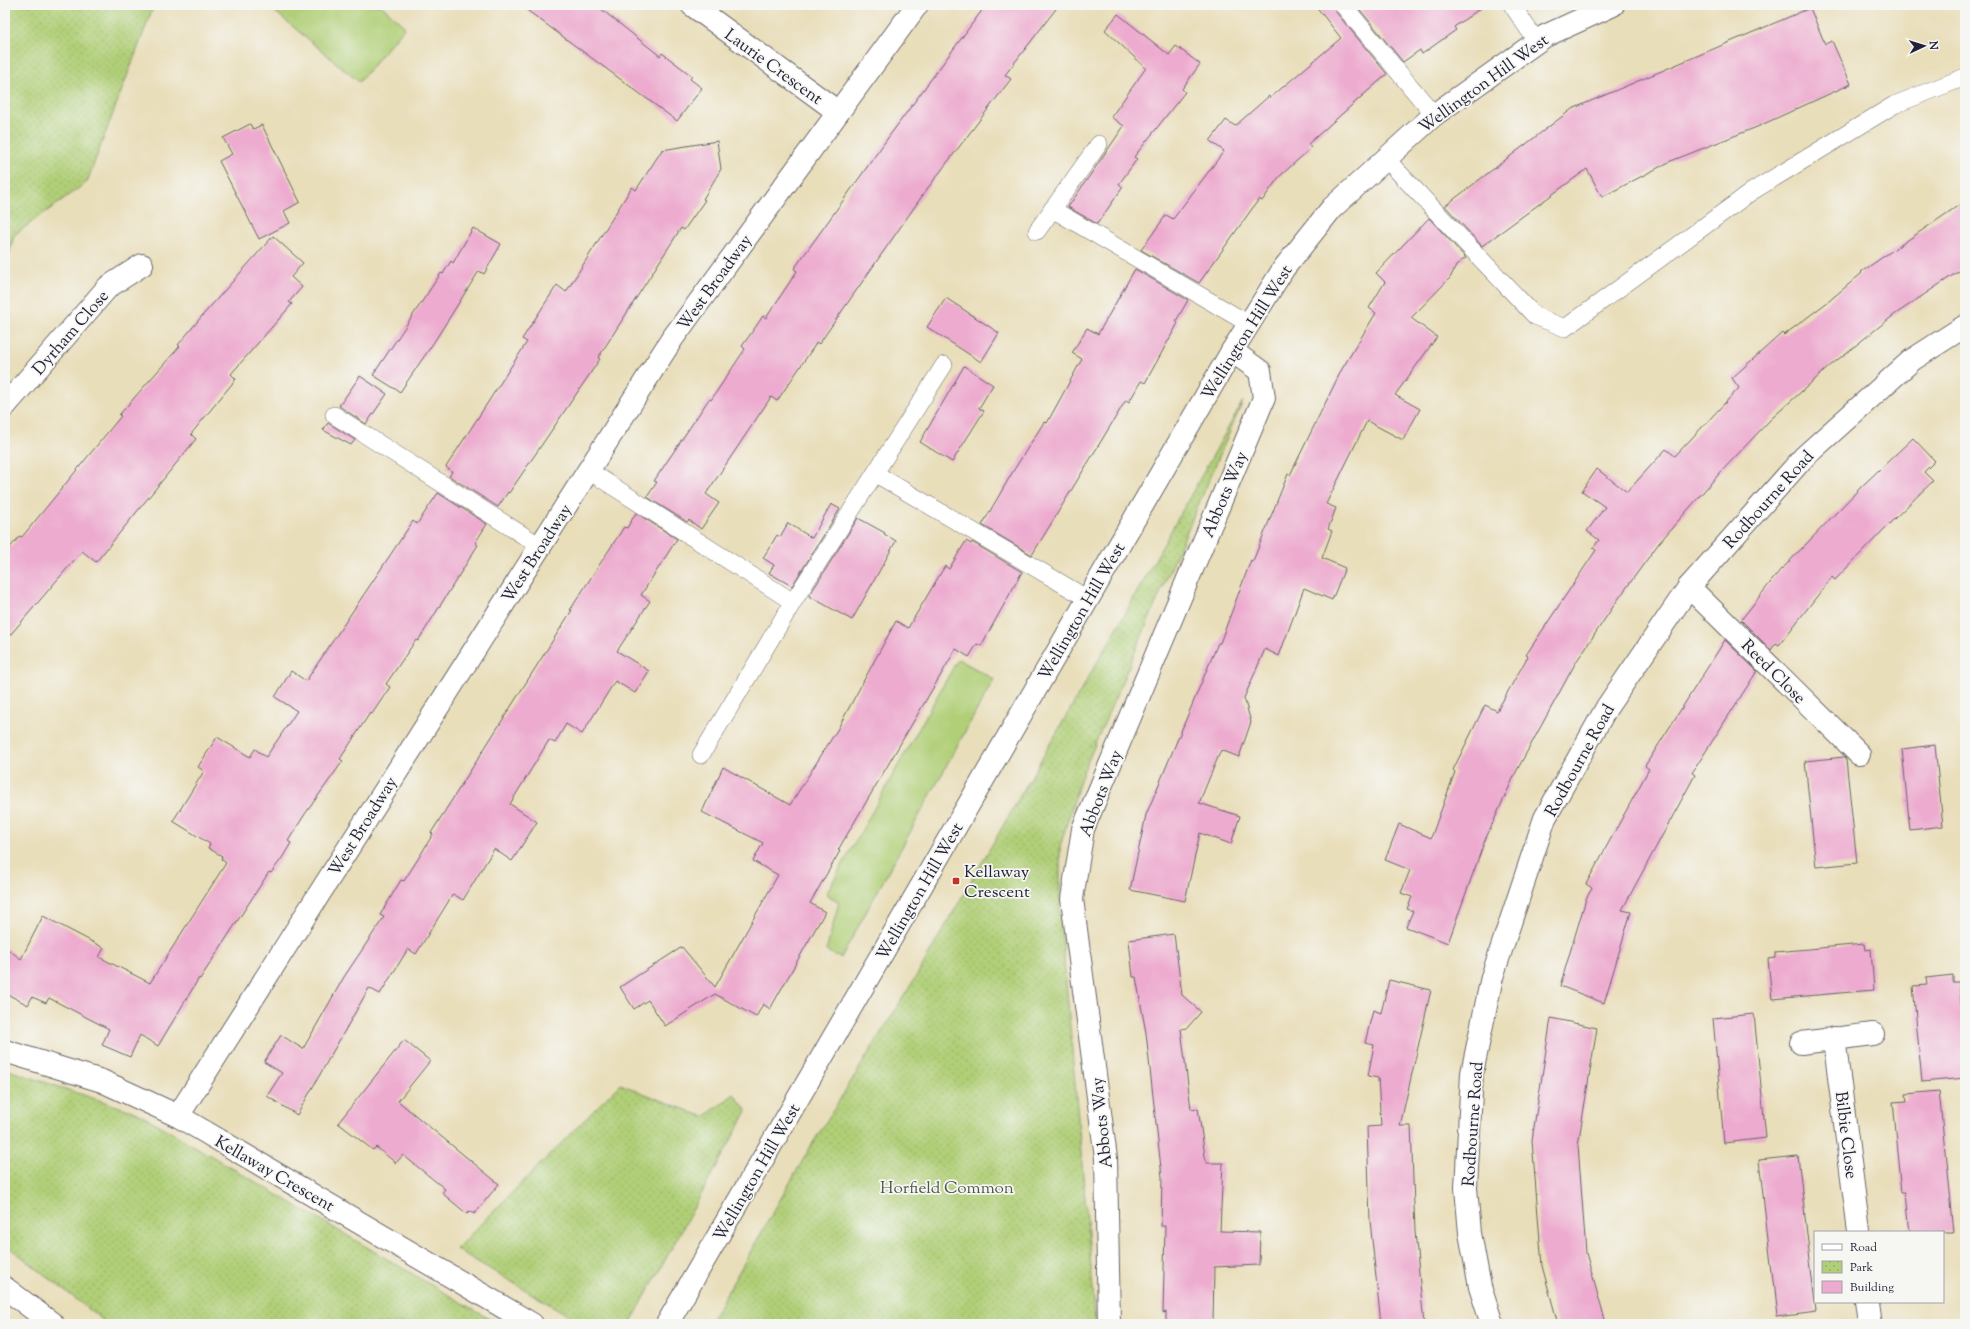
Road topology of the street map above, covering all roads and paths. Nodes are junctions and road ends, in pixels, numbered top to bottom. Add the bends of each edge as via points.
1 (692, 5) edge
2 (918, 5) edge
3 (1343, 5) edge
4 (1512, 5) edge
5 (1613, 5) edge
6 (1537, 42) junction
7 (1965, 77) edge
8 (838, 112) junction
9 (1434, 115) junction
10 (1099, 144) dead end
11 (1387, 160) junction
12 (1052, 210) junction
13 (1038, 231) dead end
14 (142, 265) dead end
15 (1248, 324) junction
16 (1965, 326) edge
17 (1232, 351) junction
18 (944, 365) dead end
19 (5, 406) edge
20 (334, 415) dead end
21 (589, 471) junction
22 (876, 474) junction
23 (540, 546) junction
24 (1689, 587) junction
25 (1088, 599) junction
26 (793, 602) junction
27 (1859, 754) dead end
28 (701, 755) dead end
29 (1873, 1034) dead end
30 (1834, 1038) junction
31 (1801, 1042) dead end
32 (5, 1051) edge
33 (178, 1116) junction
34 (1858, 1231) edge
35 (5, 1288) edge
36 (1867, 1303) edge
37 (53, 1324) edge
38 (532, 1324) edge
39 (667, 1324) edge
40 (1110, 1324) edge
41 (1492, 1324) edge
42 (1870, 1324) edge

1 - 8 street, Laurie Crescent
2 - 8 street, West Broadway
3 - 9 lane
4 - 6 lane
5 - 6 street, Wellington Hill West
6 - 9 street, Wellington Hill West
7 - 11 lane via 1894,105 1751,192 1565,328 1535,316
8 - 21 street, West Broadway via 672,339
9 - 11 street, Wellington Hill West
10 - 12 lane
11 - 15 street, Wellington Hill West via 1332,208 1284,268
12 - 13 lane
12 - 15 lane
14 - 19 street, Dyrham Close via 108,287
15 - 17 street, Wellington Hill West
16 - 24 street, Rodbourne Road via 1912,360 1804,457
17 - 25 street, Wellington Hill West
17 - 40 street, Abbots Way via 1260,371 1264,398 1083,829 1072,898 1106,1158
18 - 22 lane
20 - 23 lane
21 - 23 street, West Broadway
21 - 26 lane
22 - 25 lane
22 - 26 lane
23 - 33 street, West Broadway
24 - 27 street, Reed Close
24 - 41 street, Rodbourne Road via 1607,707 1545,818 1492,977 1472,1073 1466,1188 1470,1233 1480,1286
25 - 39 street, Wellington Hill West
26 - 28 lane
29 - 30 street
30 - 31 street
30 - 34 street, Bilbie Close
32 - 33 street, Kellaway Crescent via 102,1081
33 - 38 street, Kellaway Crescent
35 - 37 street
36 - 42 street

